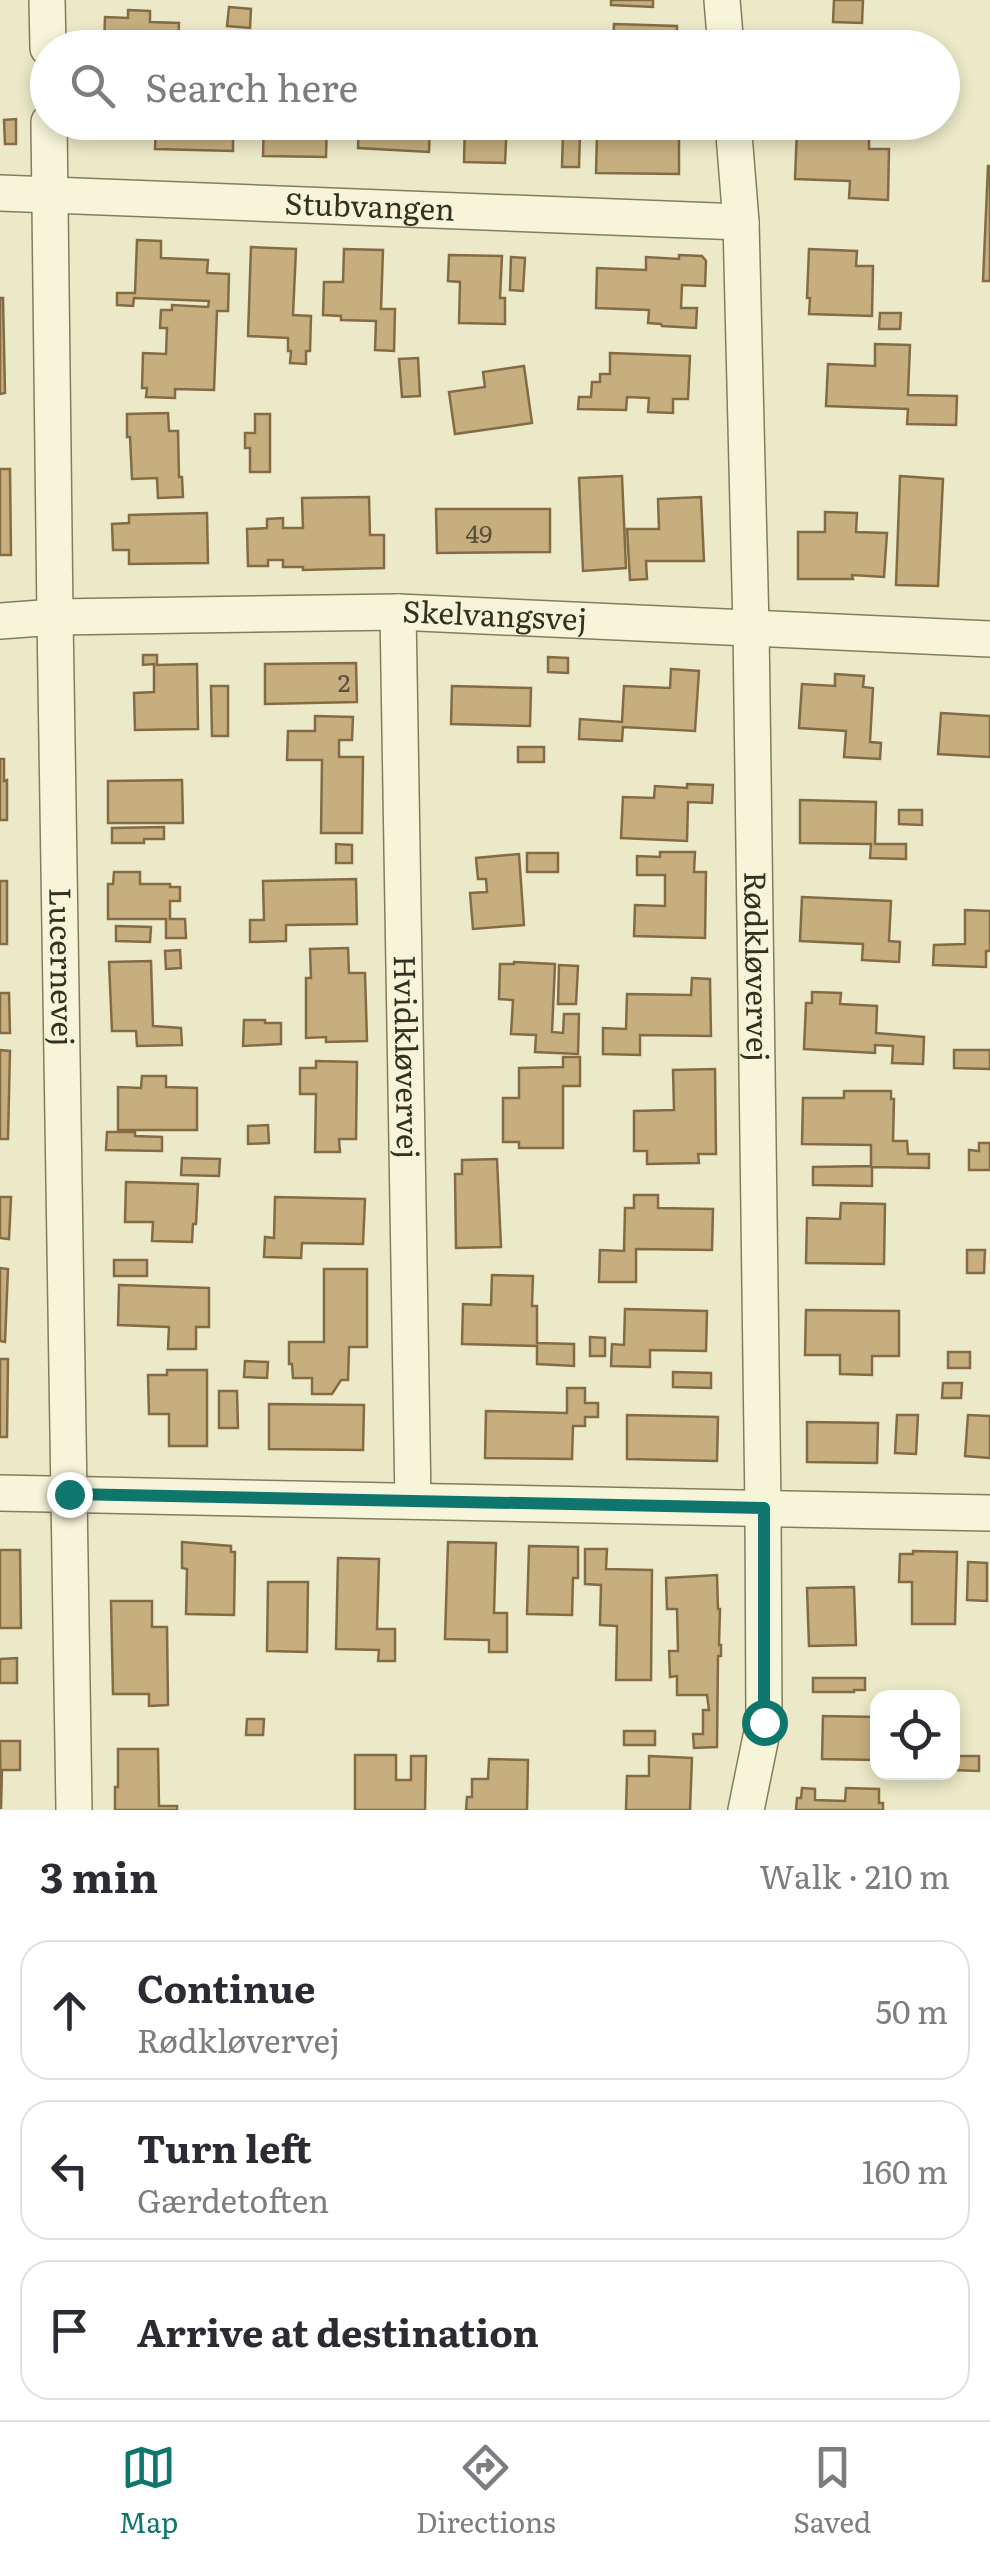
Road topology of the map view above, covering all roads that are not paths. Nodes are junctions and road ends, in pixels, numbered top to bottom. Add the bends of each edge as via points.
1 (47, 0) edge
2 (722, 0) edge
3 (48, 30) edge
4 (724, 30) edge
5 (50, 140) edge
6 (734, 140) edge
7 (0, 193) edge
8 (51, 195) junction
9 (741, 222) junction
10 (398, 612) junction
11 (55, 617) junction
12 (0, 621) edge
13 (752, 627) junction
14 (990, 639) edge
15 (0, 1493) edge
16 (69, 1494) junction
17 (413, 1501) junction
18 (764, 1508) junction
19 (990, 1513) edge
20 (74, 1810) edge
21 (746, 1810) edge

1 - 3 street
2 - 4 street
5 - 8 street, Lucernevej
6 - 9 street, Rødkløvervej
7 - 8 street, Stubvangen
8 - 9 street, Stubvangen
8 - 11 street, Lucernevej
9 - 13 street, Rødkløvervej
10 - 11 street, Skelvangsvej
10 - 13 street, Skelvangsvej
10 - 17 street, Hvidkløvervej
11 - 12 street, Skelvangsvej
11 - 16 street, Lucernevej
13 - 14 street, Skelvangsvej
13 - 18 street, Rødkløvervej
15 - 16 street
16 - 17 street
16 - 20 street, Lucernevej
17 - 18 street
18 - 19 street
18 - 21 street, Rødkløvervej via 764,1722

